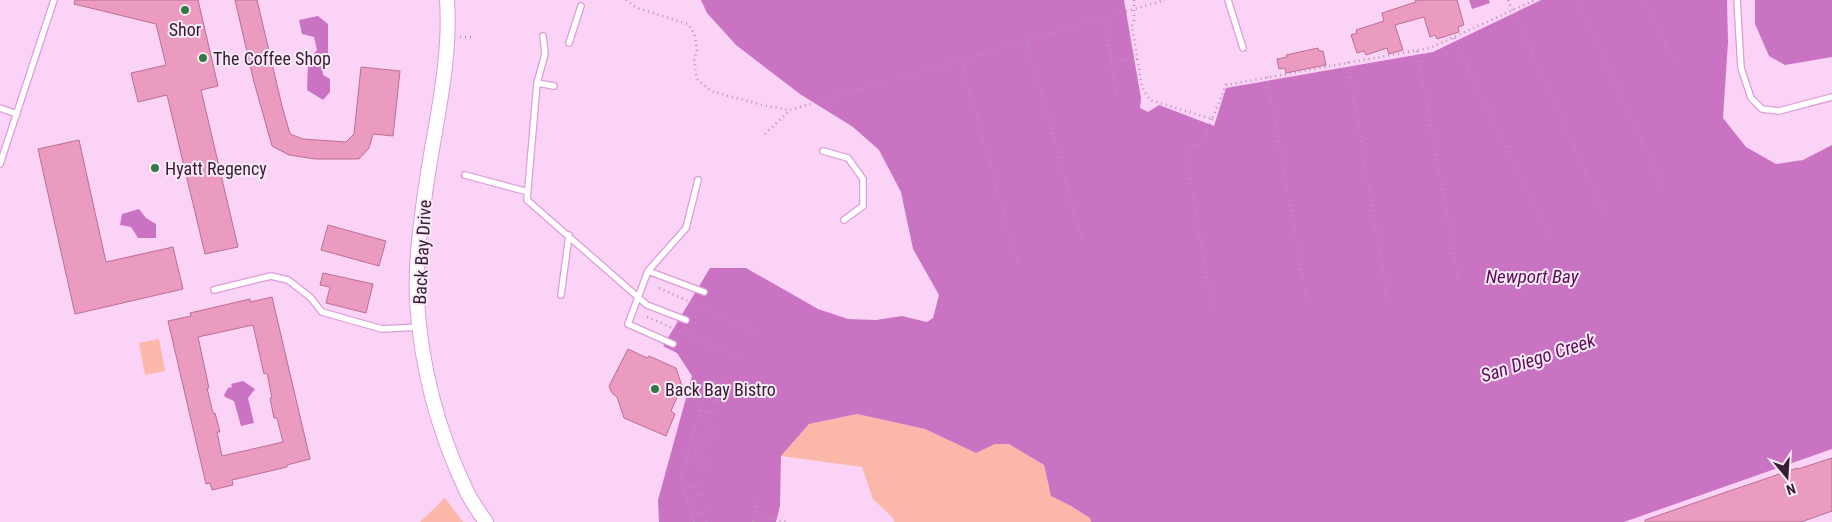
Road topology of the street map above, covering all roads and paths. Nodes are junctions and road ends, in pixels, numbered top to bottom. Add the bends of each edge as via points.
1 (54, 0) edge
2 (447, 0) edge
3 (626, 0) edge
4 (1134, 0) edge
5 (1165, 0) edge
6 (1228, 0) edge
7 (1508, 0) edge
8 (1535, 0) edge
9 (1577, 0) edge
10 (1646, 0) edge
11 (1737, 0) edge
12 (581, 6) dead end
13 (1133, 10) junction
14 (1513, 10) junction
15 (1106, 30) dead end
16 (542, 36) dead end
17 (1454, 38) junction
18 (1027, 41) junction
19 (569, 43) dead end
20 (1243, 48) dead end
21 (1417, 51) junction
22 (1137, 59) junction
23 (961, 60) junction
24 (1673, 60) dead end
25 (1112, 62) junction
26 (1348, 62) junction
27 (1267, 77) junction
28 (537, 83) junction
29 (554, 86) dead end
30 (1117, 96) dead end
31 (1832, 97) edge
32 (0, 108) edge
33 (790, 110) junction
34 (17, 114) junction
35 (1212, 120) junction
36 (765, 134) dead end
37 (823, 151) dead end
38 (0, 164) edge
39 (465, 176) dead end
40 (698, 180) dead end
41 (1663, 187) dead end
42 (528, 192) junction
43 (1604, 212) dead end
44 (844, 220) dead end
45 (569, 235) junction
46 (1550, 239) dead end
47 (1082, 244) dead end
48 (1018, 263) dead end
49 (648, 271) junction
50 (1459, 282) dead end
51 (659, 288) dead end
52 (214, 290) dead end
53 (704, 292) dead end
54 (561, 295) dead end
55 (638, 297) junction
56 (1388, 302) dead end
57 (1308, 306) dead end
58 (1212, 310) dead end
59 (647, 317) dead end
60 (686, 320) dead end
61 (420, 327) junction
62 (756, 332) dead end
63 (672, 344) dead end
64 (744, 359) dead end
65 (733, 386) dead end
66 (684, 393) dead end
67 (703, 398) junction
68 (726, 404) dead end
69 (700, 410) junction
70 (724, 416) dead end
71 (697, 421) junction
72 (720, 427) dead end
73 (694, 431) junction
74 (717, 438) dead end
75 (691, 441) junction
76 (712, 447) dead end
77 (688, 452) junction
78 (709, 458) dead end
79 (686, 462) junction
80 (707, 468) dead end
81 (761, 483) dead end
82 (702, 484) dead end
83 (684, 489) junction
84 (704, 494) dead end
85 (687, 498) junction
86 (708, 511) dead end
87 (692, 516) junction
88 (754, 516) junction
89 (486, 522) edge
90 (694, 522) edge
91 (753, 522) edge
92 (788, 522) edge

1 - 34 lane
2 - 61 street, Back Bay Drive via 446,58 418,256
3 - 33 path via 637,8 688,24 696,42 694,61 697,79 711,91
4 - 13 path
5 - 13 path
6 - 20 lane
7 - 14 path
8 - 14 path
9 - 41 path
10 - 24 path
11 - 31 lane via 1741,68 1751,98 1762,109 1779,111
12 - 19 lane
13 - 18 path
13 - 22 path
14 - 17 path
14 - 43 path
15 - 25 path
16 - 28 lane via 544,54
17 - 21 path
17 - 46 path
18 - 23 path
18 - 47 path
21 - 26 path
21 - 50 path
22 - 25 path
22 - 35 path via 1142,87 1150,100
23 - 33 path
23 - 48 path
25 - 30 path
26 - 27 path
26 - 56 path
27 - 35 path via 1226,85
27 - 57 path
28 - 29 lane
28 - 42 lane
32 - 34 lane
33 - 36 path
34 - 38 lane
35 - 58 path via 1202,143 1185,147
37 - 44 lane via 848,158 863,179 863,206
39 - 42 lane
40 - 49 lane via 686,228
42 - 45 lane via 527,200
45 - 54 lane
45 - 55 lane
49 - 53 lane
49 - 55 lane
51 - 62 path
52 - 61 lane via 271,276 288,280 310,297 322,312 382,329
55 - 60 lane via 647,305
55 - 63 lane via 628,324
59 - 64 path
61 - 89 street, Back Bay Drive via 423,359 438,419 466,491
65 - 67 path via 708,379
66 - 67 path
67 - 68 path
67 - 69 path
69 - 70 path
69 - 71 path
71 - 72 path
71 - 73 path
73 - 74 path
73 - 75 path
75 - 76 path
75 - 77 path
77 - 78 path
77 - 79 path
79 - 80 path
79 - 83 path via 681,477
81 - 88 path
82 - 83 path
83 - 85 path
84 - 85 path
85 - 87 path
86 - 87 path
87 - 90 path
88 - 91 path
88 - 92 path

